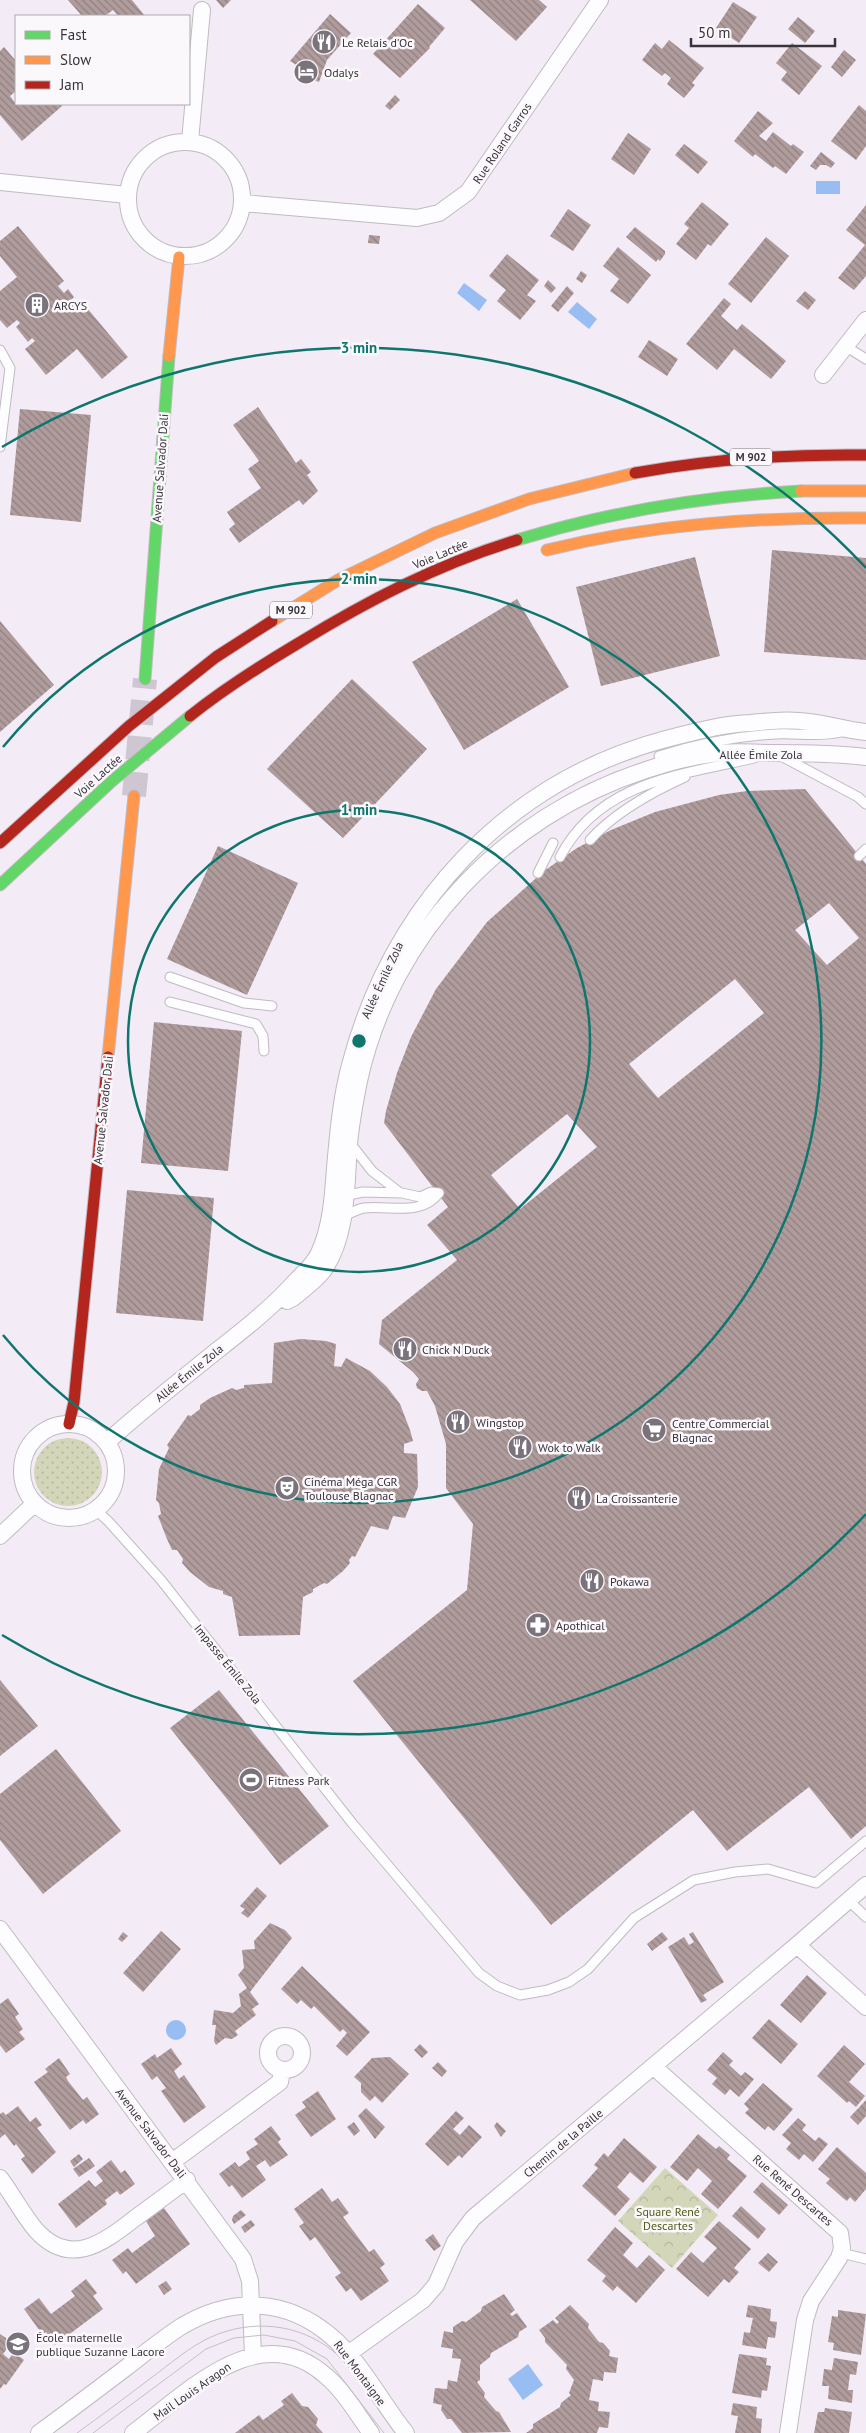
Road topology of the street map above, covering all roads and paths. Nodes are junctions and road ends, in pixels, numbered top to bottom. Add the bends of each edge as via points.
1 (600, 0) edge
2 (202, 10) dead end
3 (190, 141) junction
4 (0, 182) edge
5 (127, 195) junction
6 (243, 203) junction
7 (179, 257) junction
8 (866, 320) edge
9 (845, 346) junction
10 (0, 350) edge
11 (866, 359) edge
12 (823, 375) dead end
13 (0, 447) edge
14 (866, 455) edge
15 (866, 491) edge
16 (866, 518) edge
17 (540, 552) dead end
18 (417, 578) junction
19 (432, 587) dead end
20 (145, 679) tunnel mouth
21 (775, 722) junction
22 (846, 730) junction
23 (866, 732) edge
24 (788, 734) junction
25 (633, 748) junction
26 (775, 753) junction
27 (659, 756) dead end
28 (866, 757) edge
29 (698, 771) junction
30 (613, 781) junction
31 (134, 796) tunnel mouth
32 (525, 800) junction
33 (866, 804) edge
34 (590, 840) dead end
35 (0, 843) edge
36 (552, 843) dead end
37 (500, 850) junction
38 (560, 857) dead end
39 (538, 873) dead end
40 (0, 885) edge
41 (422, 906) junction
42 (430, 922) junction
43 (170, 977) dead end
44 (170, 1002) dead end
45 (272, 1006) dead end
46 (368, 1024) junction
47 (264, 1051) dead end
48 (350, 1142) junction
49 (402, 1193) junction
50 (339, 1197) junction
51 (342, 1218) junction
52 (273, 1306) junction
53 (68, 1424) junction
54 (107, 1442) junction
55 (35, 1503) junction
56 (96, 1510) junction
57 (0, 1536) edge
58 (866, 1841) edge
59 (866, 1885) edge
60 (848, 1900) junction
61 (866, 1917) edge
62 (0, 1929) edge
63 (797, 1946) junction
64 (866, 2007) edge
65 (654, 2067) junction
66 (282, 2071) dead end
67 (172, 2162) junction
68 (0, 2178) edge
69 (187, 2180) junction
70 (841, 2253) junction
71 (866, 2259) edge
72 (251, 2304) junction
73 (348, 2354) junction
74 (253, 2355) junction
75 (140, 2431) edge
76 (39, 2433) edge
77 (372, 2433) edge
78 (406, 2433) edge
79 (788, 2433) edge

1 - 6 street, Rue Roland Garros via 468,192 439,213 417,218
2 - 3 street
3 - 5 street via 167,144 148,155 133,173
3 - 6 street via 218,152 230,162 240,182
4 - 5 street
5 - 7 street via 130,217 140,236 158,250
6 - 7 street via 236,225 222,244 202,254
7 - 20 main road, Avenue Salvador Dali via 172,305
8 - 9 street
9 - 11 lane
9 - 12 street
10 - 13 lane via 10,368
14 - 35 main road, Voie Lactée / M 902 via 804,454 727,459 636,472 529,499 435,533 338,580 216,657 129,726
15 - 18 main road, Voie Lactée / M 902 via 759,494 669,504 588,520 523,538 472,554
16 - 17 main road via 709,522 646,529
18 - 19 main road
18 - 40 main road, Voie Lactée / M 902 via 326,626 232,684 149,749
21 - 22 street, Allée Émile Zola via 808,722
21 - 24 lane
21 - 25 street, Allée Émile Zola via 712,727
22 - 23 street, Allée Émile Zola
22 - 24 lane via 829,734
24 - 27 lane via 726,739
25 - 30 street via 632,755
25 - 32 street, Allée Émile Zola via 593,764
26 - 28 street, Allée Émile Zola
26 - 29 lane
26 - 30 street, Allée Émile Zola via 722,752 666,764
26 - 33 lane
29 - 34 lane via 650,795 598,830
29 - 38 lane via 655,780 624,793 595,813 568,842
30 - 37 street, Allée Émile Zola via 564,804
31 - 53 main road, Avenue Salvador Dali via 74,1402
32 - 37 street, Allée Émile Zola via 532,812
32 - 41 street, Allée Émile Zola via 448,874
36 - 39 lane
37 - 42 street, Allée Émile Zola
41 - 42 lane via 427,909
41 - 46 street, Allée Émile Zola via 387,963
42 - 46 street, Allée Émile Zola
43 - 45 lane via 244,1003
44 - 47 lane via 256,1024 263,1036
46 - 48 street, Allée Émile Zola
46 - 50 street, Allée Émile Zola via 349,1068 340,1121
48 - 49 lane via 372,1171
48 - 50 street, Allée Émile Zola
49 - 50 lane via 363,1192
49 - 51 lane via 420,1197 431,1192 439,1193 423,1206 362,1208
50 - 51 street, Allée Émile Zola
50 - 52 street, Allée Émile Zola via 319,1254
51 - 52 street, Allée Émile Zola via 332,1255 322,1271 293,1298
52 - 54 street, Allée Émile Zola
53 - 54 street via 89,1428
53 - 55 street via 43,1432 26,1452 22,1465 23,1479
54 - 56 street via 116,1465 116,1478 113,1490
55 - 56 street via 48,1513 64,1518 81,1517
55 - 57 street
56 - 58 lane, Impasse Émile Zola via 161,1580 352,1823 479,1973 497,1986 520,1995 569,1982 588,1969 634,1918 694,1880 768,1869 816,1883
59 - 60 street, Chemin de la Paille
60 - 61 lane
60 - 63 street, Chemin de la Paille
62 - 67 street, Avenue Salvador Dali
63 - 64 street
63 - 65 street, Chemin de la Paille via 682,2040
65 - 70 street, Rue René Descartes via 834,2226 842,2240
65 - 73 street, Chemin de la Paille via 473,2218 455,2242 436,2285 423,2300
66 - 67 street via 280,2082
67 - 69 street, Avenue Salvador Dali
68 - 69 street via 35,2229 50,2242 66,2249 82,2250 106,2240
69 - 72 street, Avenue Salvador Dali via 244,2258
70 - 71 lane
70 - 79 street via 805,2320
72 - 73 street, Rue Montaigne via 283,2309 310,2321
72 - 74 street, Avenue Salvador Dali
72 - 76 street via 215,2312 183,2326
73 - 78 street, Rue Montaigne
74 - 75 street, Mail Louis Aragon via 219,2370
74 - 77 street via 289,2355 311,2364 334,2383

